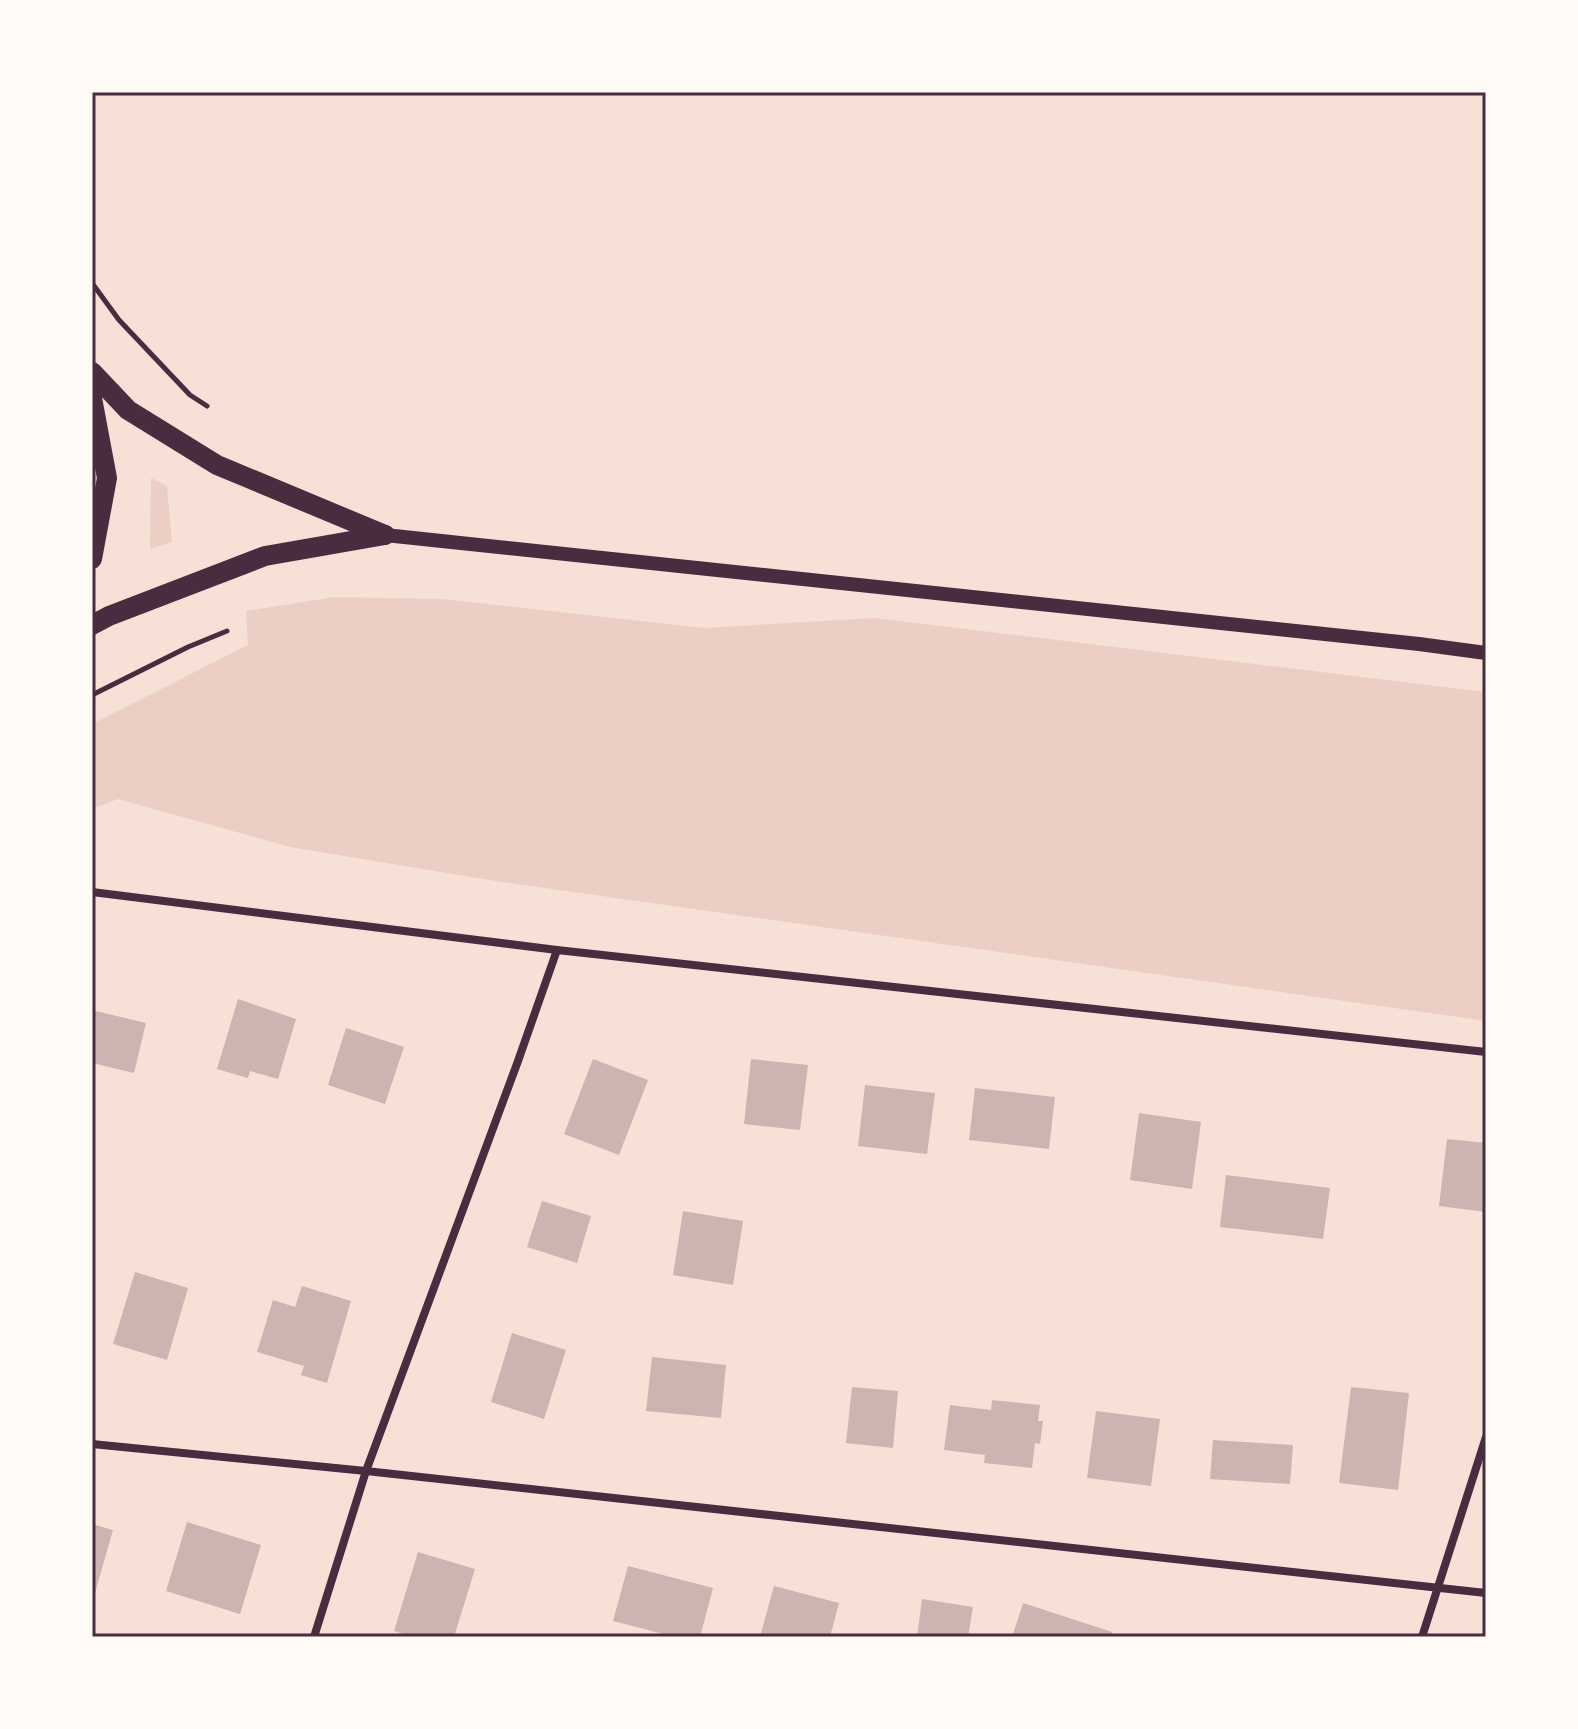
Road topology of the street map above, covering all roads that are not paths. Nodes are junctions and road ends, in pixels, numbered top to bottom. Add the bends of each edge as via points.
1 (92, 372) edge
2 (92, 398) edge
3 (385, 535) junction
4 (92, 559) edge
5 (92, 625) edge
6 (1486, 653) edge
7 (92, 892) edge
8 (557, 950) junction
9 (1486, 1052) edge
10 (1486, 1437) edge
11 (92, 1444) edge
12 (366, 1471) junction
13 (1437, 1588) junction
14 (1486, 1593) edge
15 (314, 1637) edge
16 (1422, 1637) edge

1 - 3 main road via 128,410 217,465
2 - 4 main road via 107,478
3 - 5 main road via 265,556
3 - 6 street
7 - 8 street
8 - 9 street
8 - 12 street
10 - 13 street
11 - 12 street
12 - 13 street
12 - 15 street
13 - 14 street
13 - 16 street

